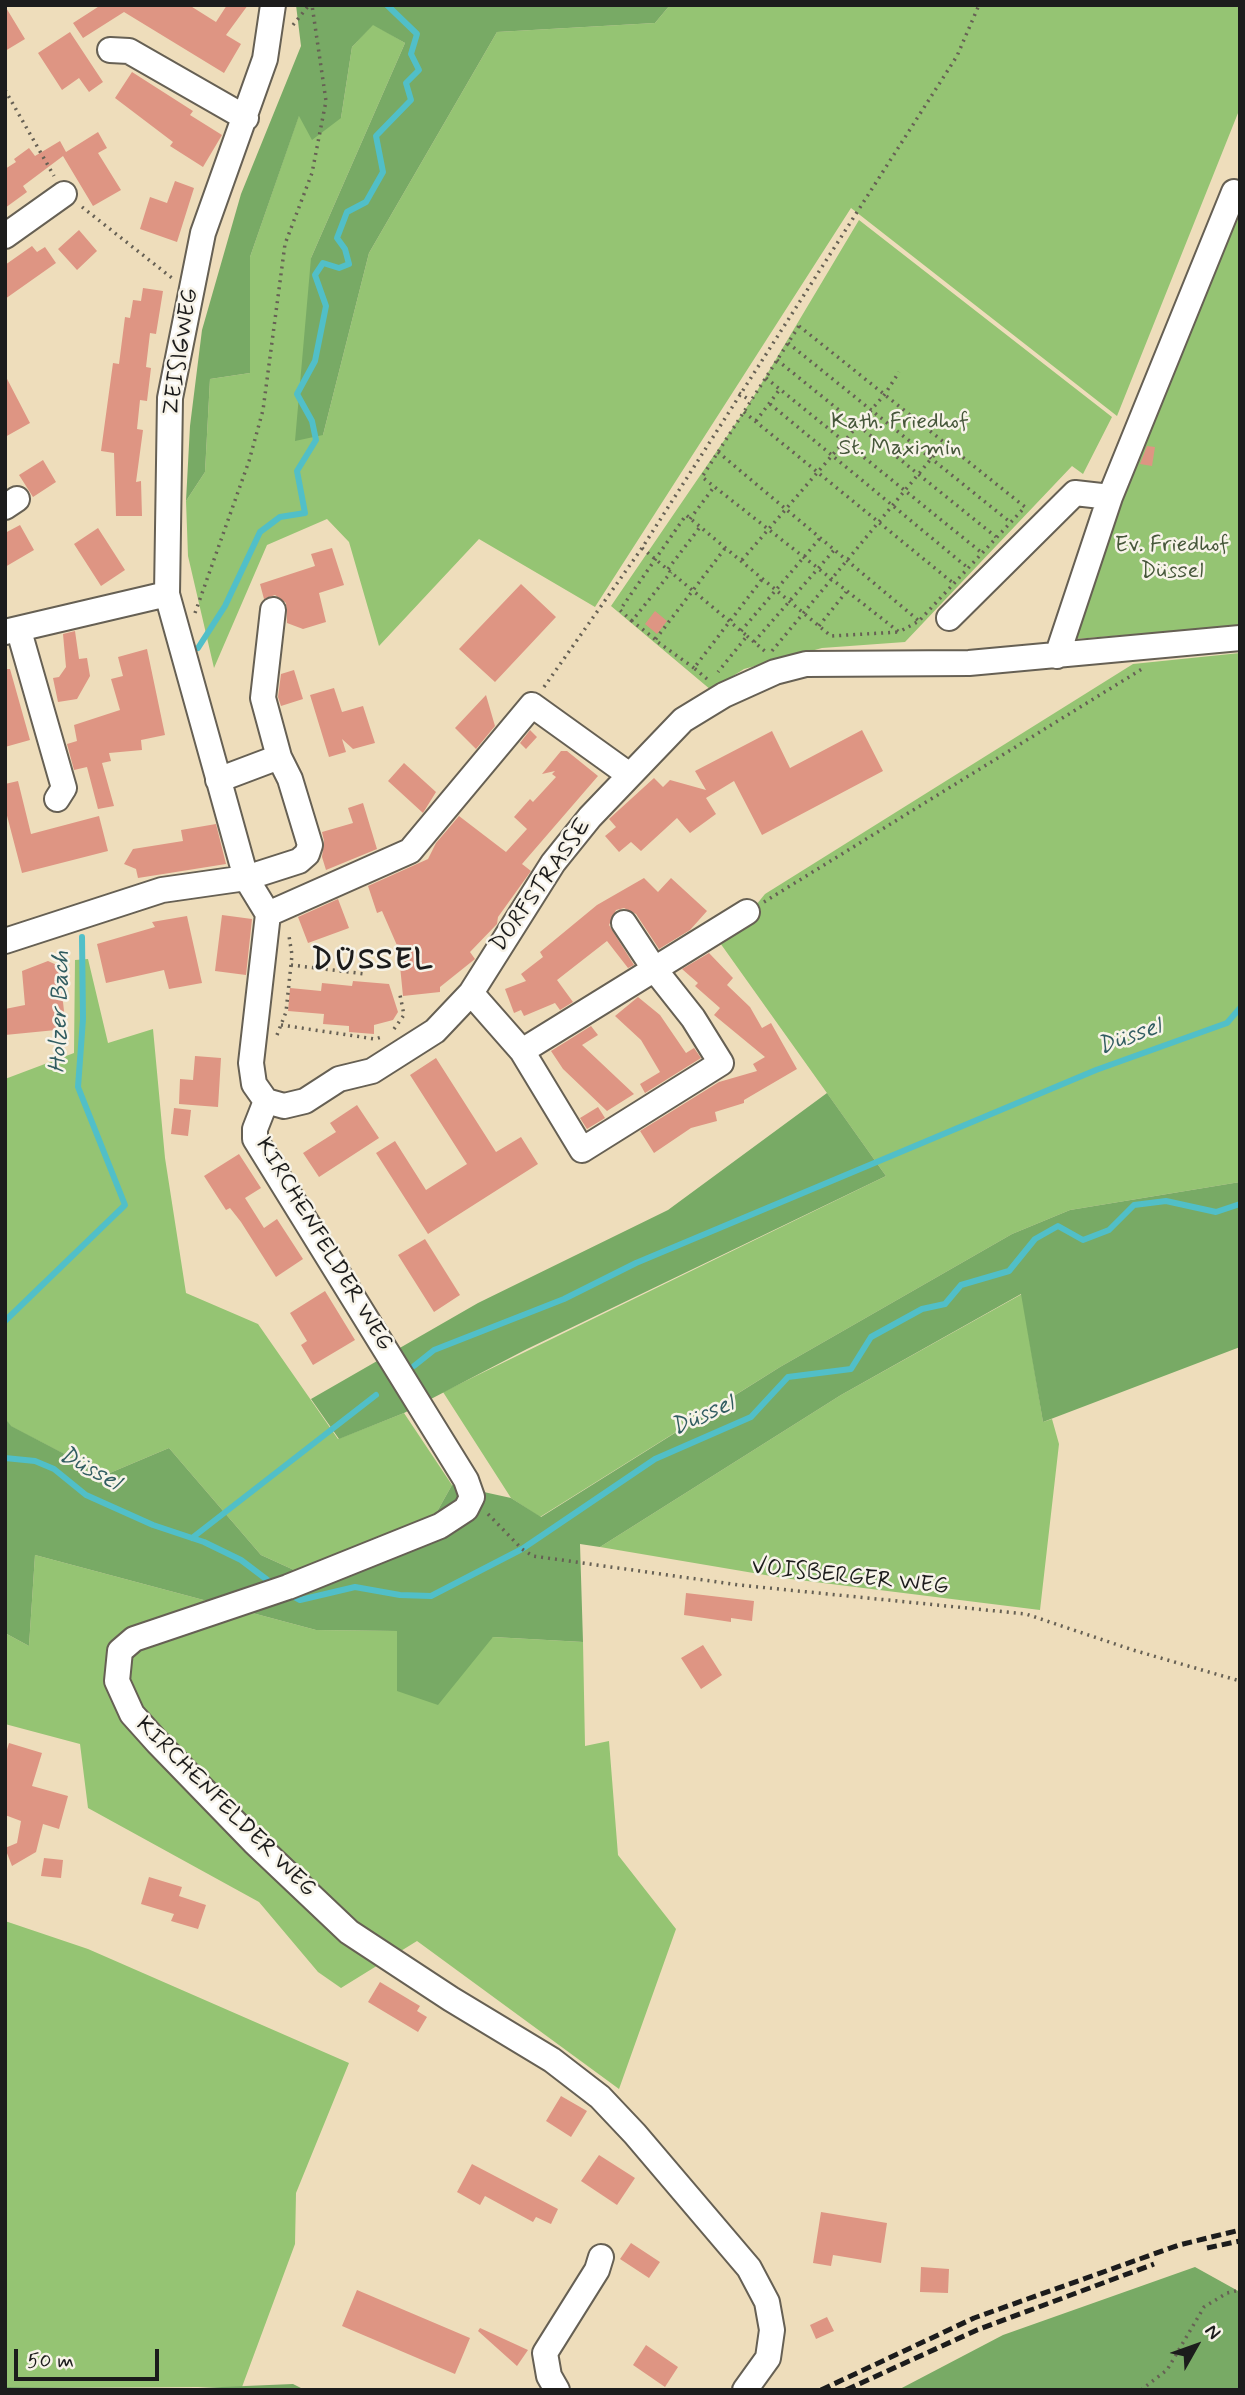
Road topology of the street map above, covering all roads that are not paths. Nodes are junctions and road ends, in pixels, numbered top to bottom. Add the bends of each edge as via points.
1 (273, 5) edge
2 (110, 50) dead end
3 (246, 118) junction
4 (1234, 192) dead end
5 (64, 194) road end
6 (5, 236) edge
7 (1111, 497) junction
8 (167, 594) junction
9 (273, 610) dead end
10 (949, 618) dead end
11 (12, 632) edge
12 (1240, 638) edge
13 (1057, 656) junction
14 (279, 757) junction
15 (628, 774) junction
16 (218, 780) junction
17 (57, 799) dead end
18 (246, 877) junction
19 (747, 912) road end
20 (268, 914) junction
21 (624, 923) dead end
22 (5, 941) edge
23 (655, 970) junction
24 (471, 993) junction
25 (522, 1051) junction
26 (266, 1101) junction
27 (601, 2257) dead end
28 (557, 2390) edge
29 (745, 2390) edge

1 - 3 street, ZEISIGWEG via 265,60
2 - 3 street via 129,51
3 - 8 street, ZEISIGWEG via 203,233 170,398
4 - 7 street
5 - 6 street
7 - 10 street via 1075,493
7 - 13 street
8 - 11 street
8 - 16 street
9 - 14 street via 263,698
11 - 17 street via 64,788
12 - 13 street, DORFSTRASSE
13 - 15 street, DORFSTRASSE via 969,663 834,662 775,672 683,720
14 - 16 street
14 - 18 street via 310,845 299,861
15 - 20 street via 532,705 410,851
15 - 24 street, DORFSTRASSE via 553,863
16 - 18 street
18 - 20 street
18 - 22 street via 162,890
19 - 23 street
20 - 26 street via 251,1063 254,1084
21 - 23 street
23 - 25 street
23 - 25 street via 721,1063 601,1147 582,1150
24 - 25 street
24 - 26 street, DORFSTRASSE via 435,1031 372,1071 339,1079 305,1101 284,1106
26 - 29 street, KIRCHENFELDER WEG via 255,1129 256,1139 466,1480 472,1497 466,1510 440,1526 288,1587 134,1639 120,1651 117,1681 132,1714 254,1842 349,1932 552,2060 600,2097 635,2134 749,2268 767,2302 772,2330 768,2358
27 - 28 street via 545,2353

